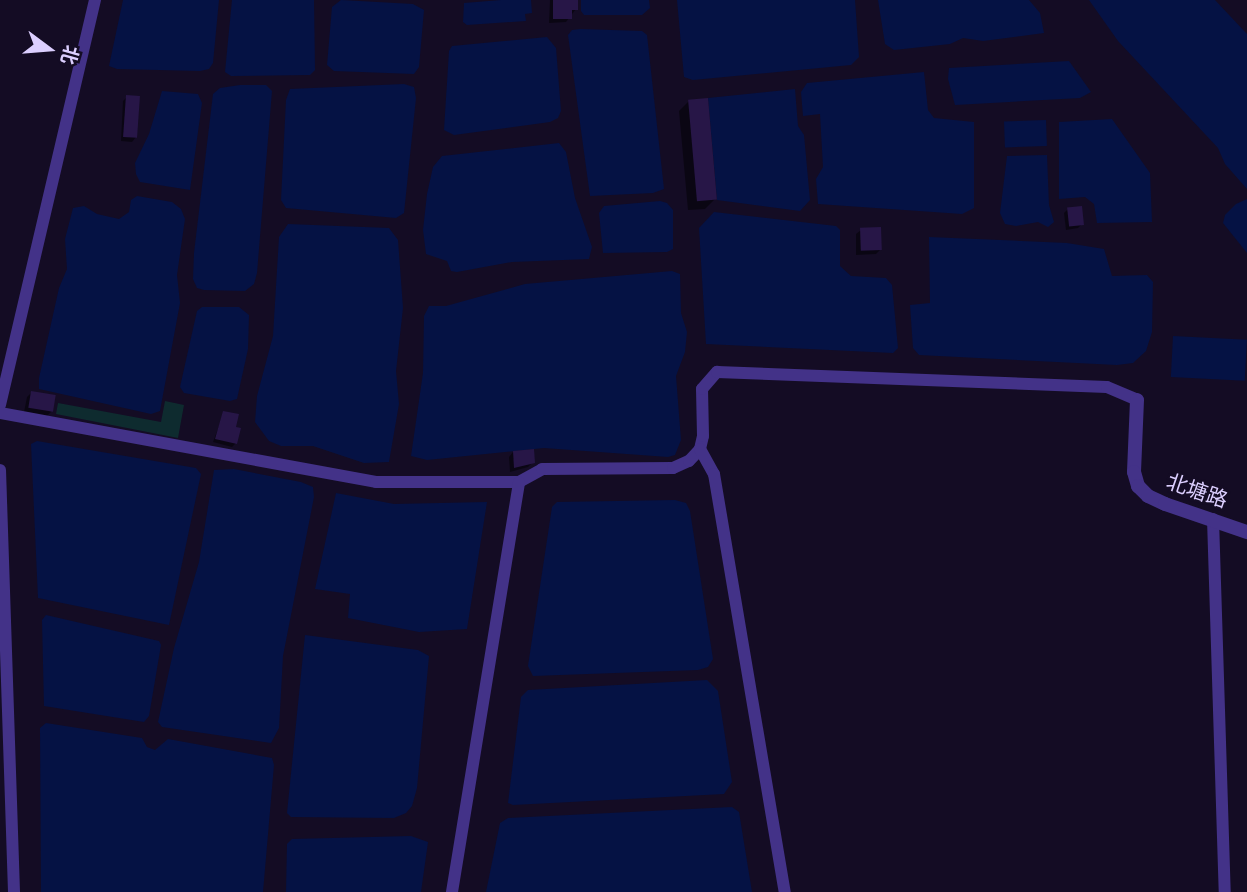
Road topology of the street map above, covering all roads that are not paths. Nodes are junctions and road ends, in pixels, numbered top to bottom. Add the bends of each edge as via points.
1 (95, 0) edge
2 (1136, 400) joint
3 (0, 405) edge
4 (0, 413) edge
5 (700, 449) junction
6 (0, 470) edge
7 (519, 482) junction
8 (1213, 519) junction
9 (1247, 532) edge
10 (14, 892) edge
11 (452, 892) edge
12 (785, 892) edge
13 (1225, 892) edge

1 - 3 street
2 - 5 street via 1107,387 717,372 702,390
2 - 8 street, 北塘路 via 1134,472 1138,486 1166,504
4 - 7 street via 376,482
5 - 7 street via 673,468 542,469
5 - 12 street via 714,474
6 - 10 street
7 - 11 street
8 - 9 street, 北塘路
8 - 13 street

